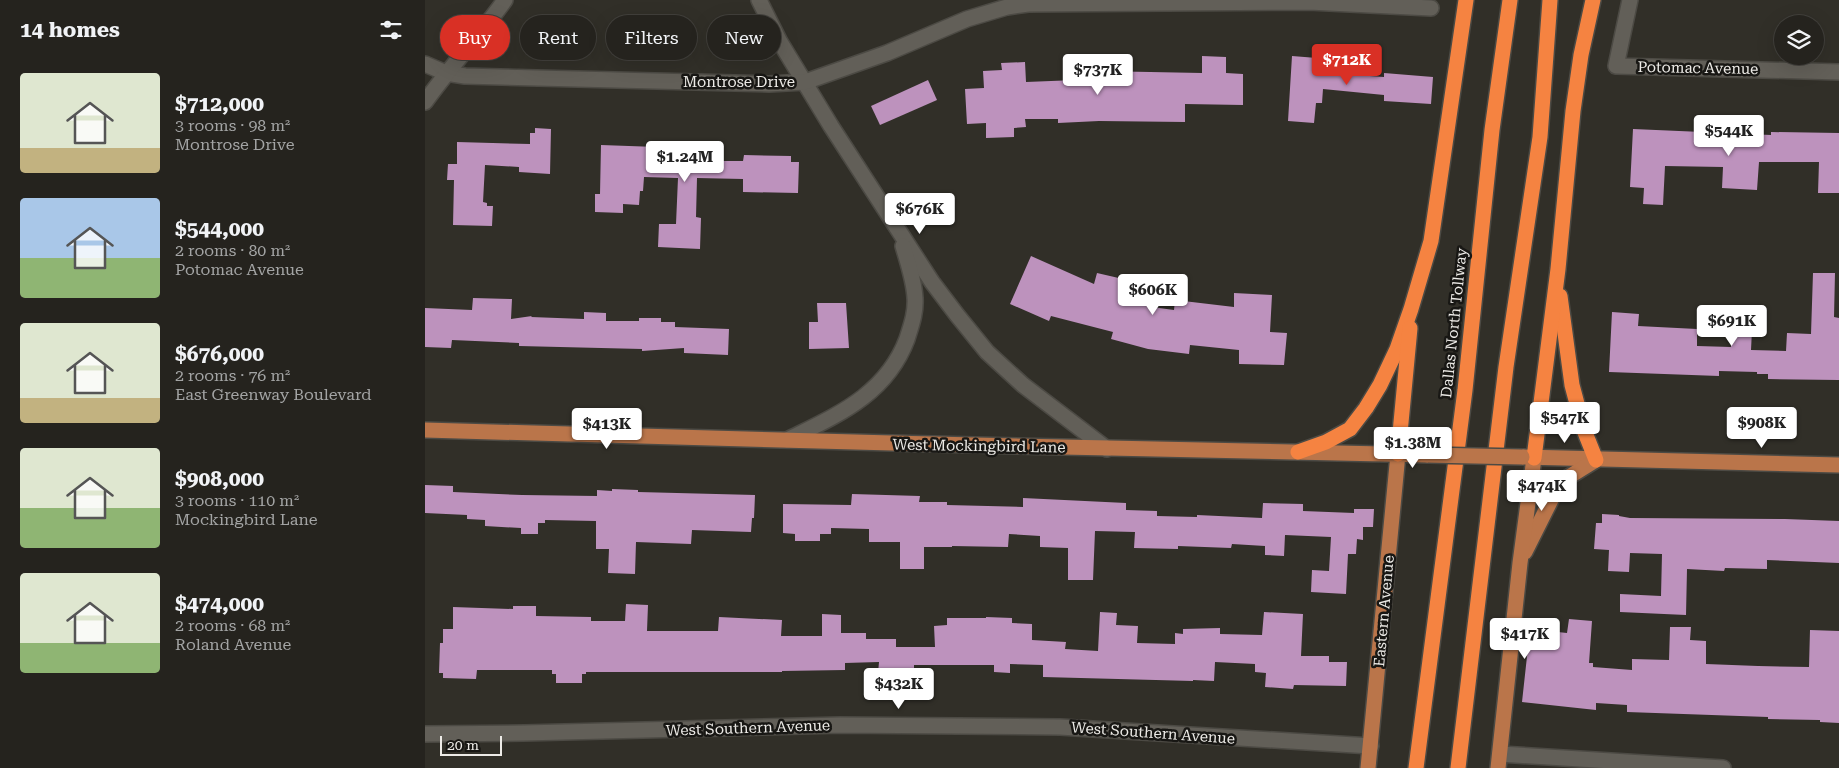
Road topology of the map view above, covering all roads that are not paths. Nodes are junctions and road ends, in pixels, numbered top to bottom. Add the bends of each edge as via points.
1 (505, 0) edge
2 (759, 0) edge
3 (1466, 0) edge
4 (1510, 0) edge
5 (1550, 0) edge
6 (1593, 0) edge
7 (1630, 0) edge
8 (1431, 8) dead end
9 (425, 64) edge
10 (1839, 72) edge
11 (446, 73) junction
12 (805, 82) junction
13 (425, 102) edge
14 (898, 230) junction
15 (1558, 269) junction
16 (1411, 309) junction
17 (426, 430) edge
18 (787, 440) junction
19 (1107, 449) junction
20 (1298, 452) junction
21 (1398, 454) junction
22 (1528, 457) junction
23 (1596, 460) junction
24 (1839, 465) edge
25 (1520, 562) junction
26 (425, 734) edge
27 (1371, 746) junction
28 (1499, 761) edge
29 (1368, 768) edge
30 (1416, 768) edge
31 (1458, 768) edge
32 (1723, 768) edge

1 - 11 street
2 - 12 street
3 - 16 highway via 1431,241
4 - 30 highway, Dallas North Tollway via 1491,130 1465,390
5 - 31 highway via 1541,137 1506,367
6 - 15 highway via 1573,111
7 - 10 street, Potomac Avenue via 1616,66
8 - 12 street, Montrose Drive via 1309,2 1028,4 967,19 887,53
9 - 11 street, Montrose Drive
11 - 12 street, Montrose Drive via 769,84
11 - 13 street
12 - 14 street
14 - 18 street via 915,299 914,320 901,353 875,389 853,406
14 - 19 street via 932,282 987,352 1023,385
15 - 22 highway
15 - 23 highway via 1571,385 1583,430
16 - 20 highway via 1380,385 1357,422 1339,436
16 - 21 highway
17 - 18 main road, West Mockingbird Lane
18 - 19 main road, West Mockingbird Lane
19 - 20 main road, West Mockingbird Lane
20 - 21 main road, West Mockingbird Lane
21 - 22 main road, West Mockingbird Lane, bridge
21 - 27 main road, Eastern Avenue
22 - 23 main road, West Mockingbird Lane
22 - 25 main road
23 - 24 main road, West Mockingbird Lane
23 - 25 main road via 1567,478 1554,494
25 - 28 main road
26 - 27 street, West Southern Avenue via 840,725 1060,727
27 - 29 main road, Eastern Avenue
28 - 32 street

